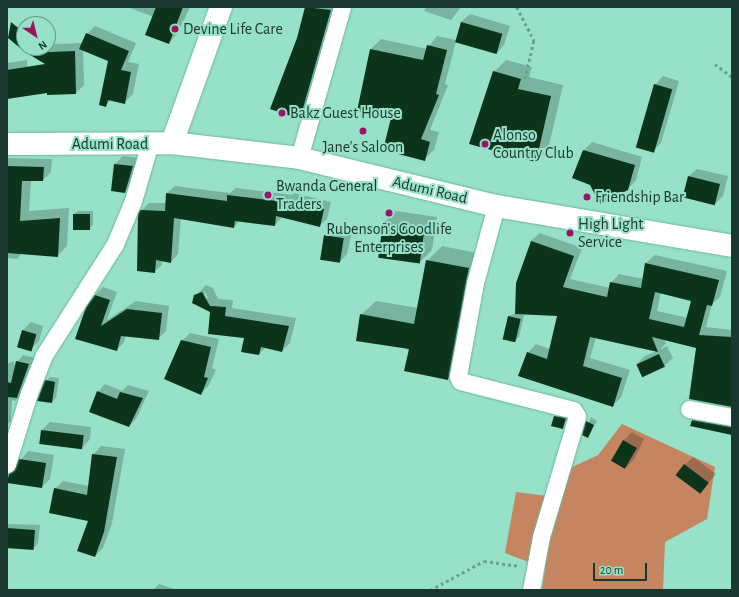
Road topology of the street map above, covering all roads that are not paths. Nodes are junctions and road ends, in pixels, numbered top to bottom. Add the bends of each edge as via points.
1 (221, 7) edge
2 (342, 7) edge
3 (172, 143) junction
4 (7, 144) edge
5 (150, 144) junction
6 (299, 158) junction
7 (496, 206) junction
8 (732, 246) edge
9 (689, 409) dead end
10 (732, 417) edge
11 (7, 464) edge
12 (531, 590) edge

1 - 3 main road
2 - 6 street
3 - 5 main road, Adumi Road
3 - 6 main road, Adumi Road
4 - 5 main road, Adumi Road
5 - 11 street via 133,201 115,244 44,355
6 - 7 main road, Adumi Road
7 - 8 main road, Adumi Road
7 - 12 street via 475,283 458,376 460,381 573,410 577,416 541,537
9 - 10 street

